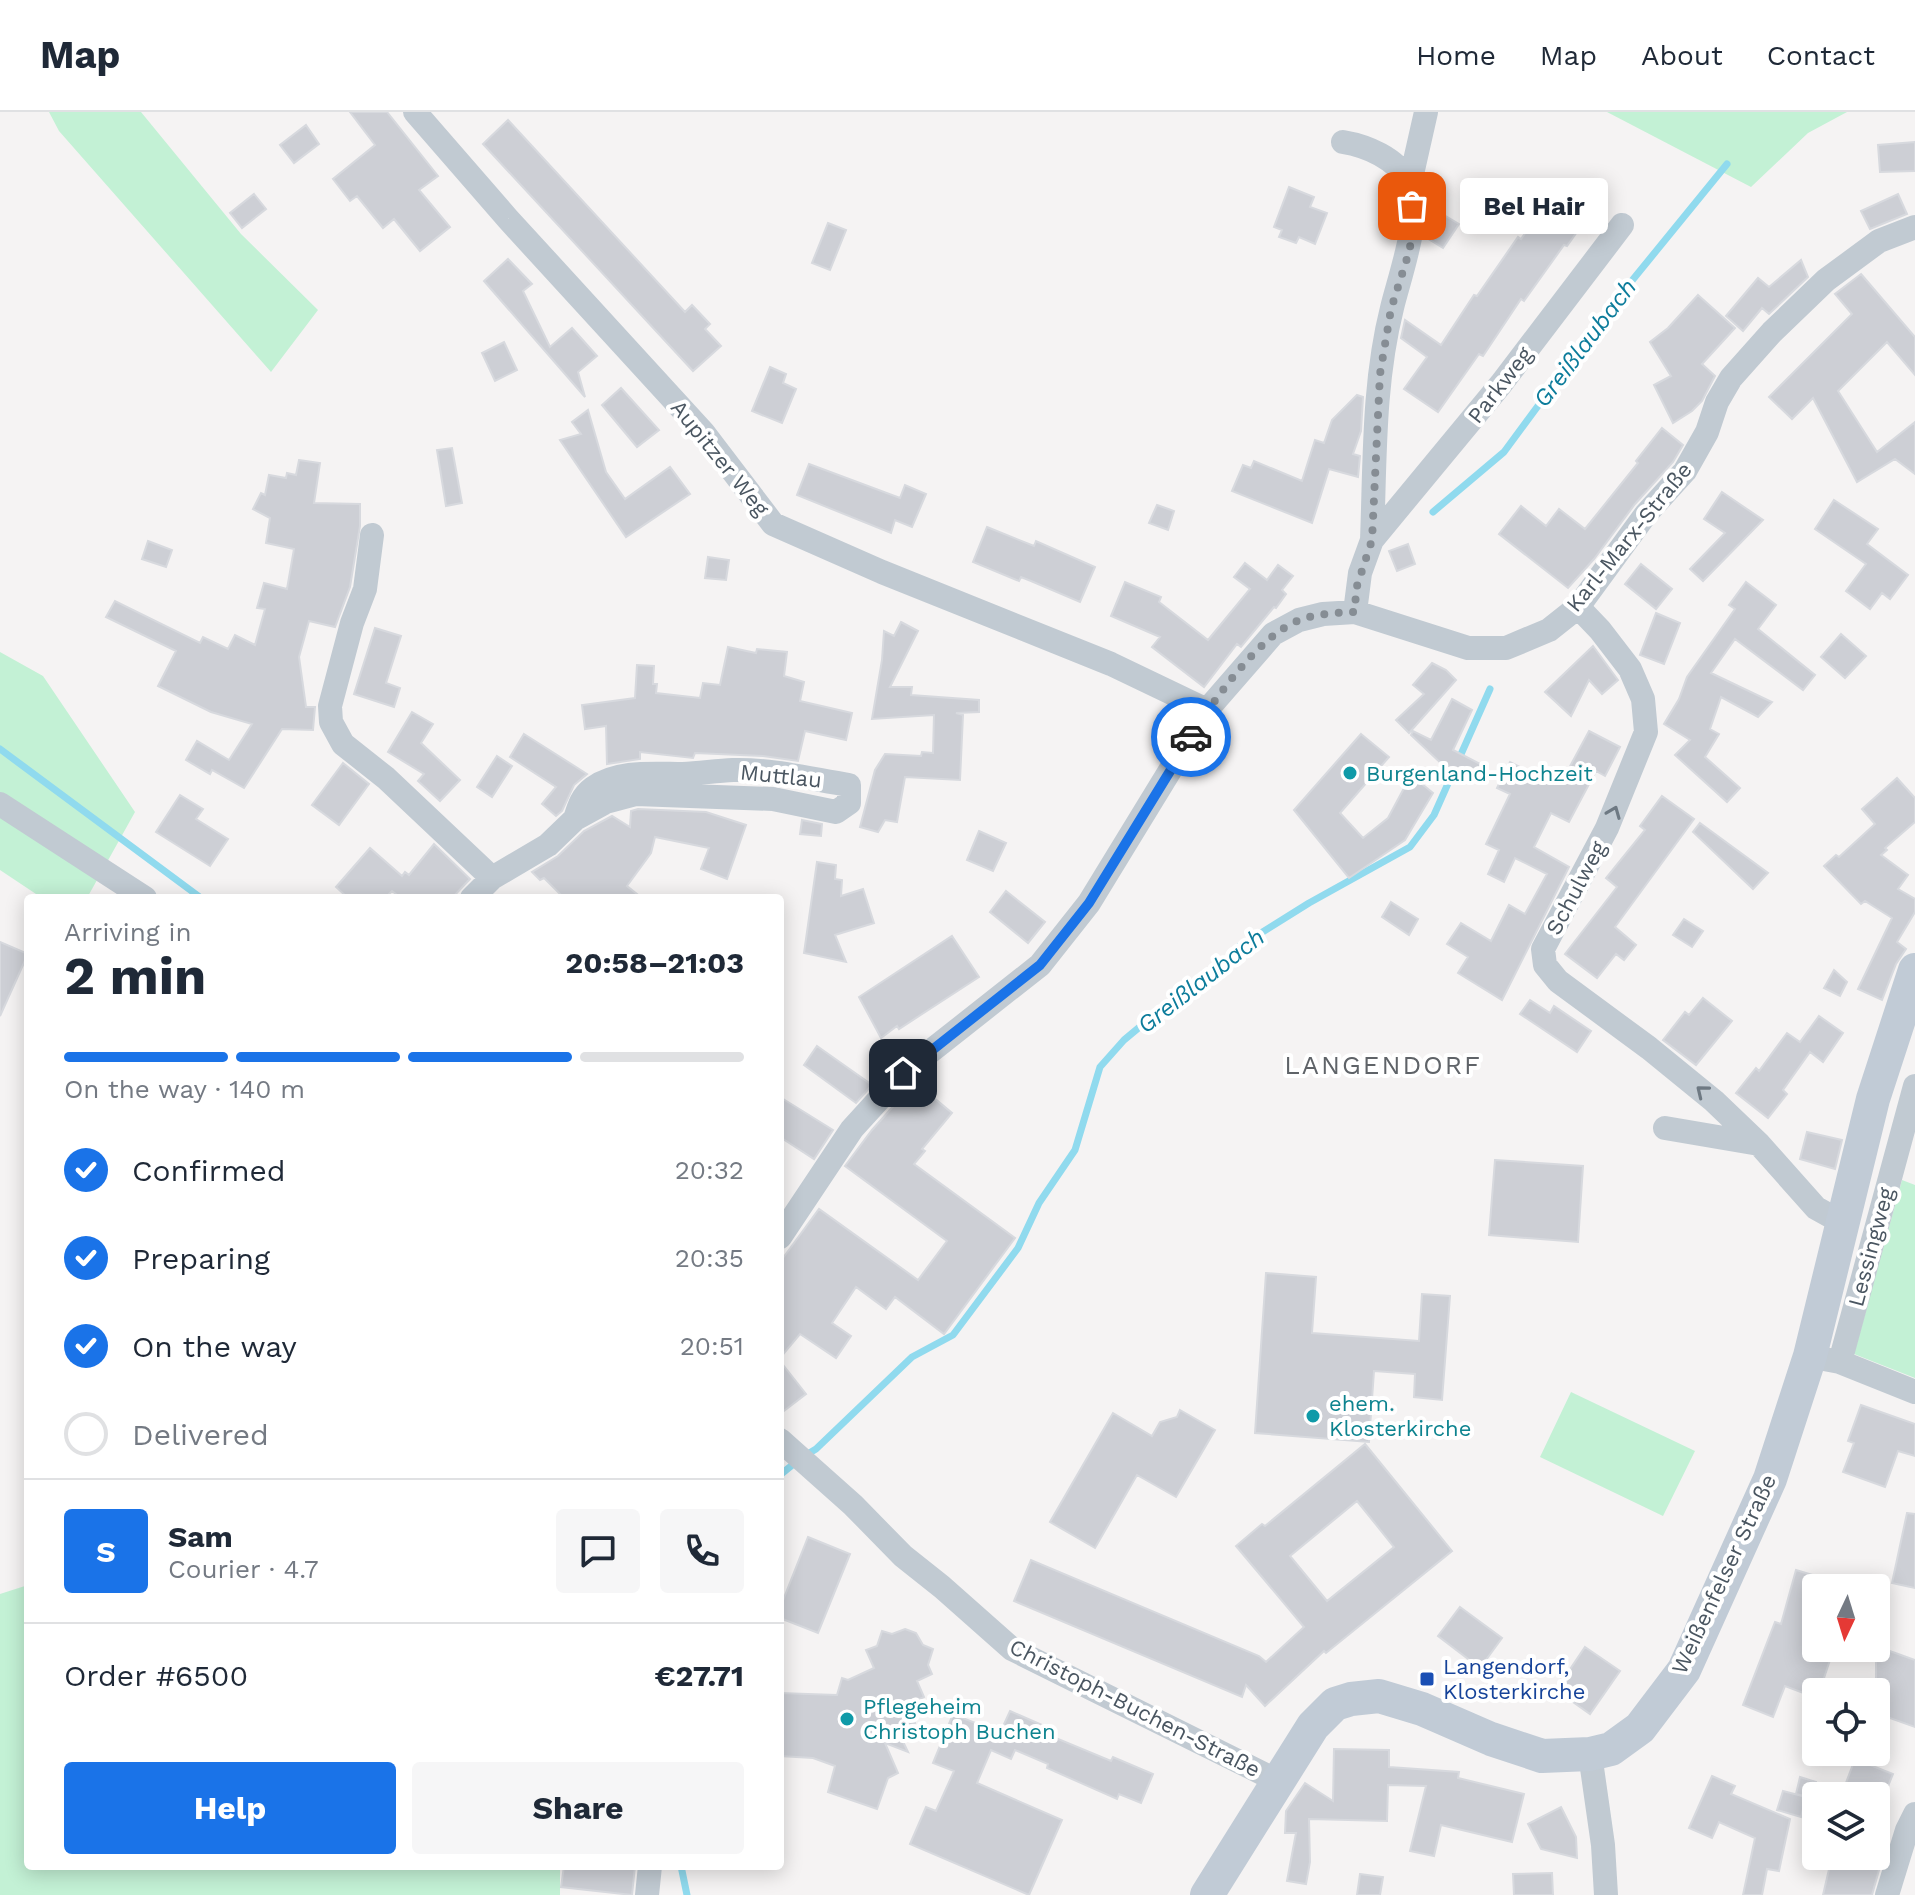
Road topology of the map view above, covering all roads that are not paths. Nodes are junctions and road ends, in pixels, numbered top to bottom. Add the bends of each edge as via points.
1 (415, 112) edge
2 (1426, 112) edge
3 (1343, 142) dead end
4 (1410, 183) junction
5 (1622, 225) dead end
6 (1915, 227) edge
7 (372, 535) dead end
8 (1372, 540) junction
9 (1578, 607) junction
10 (1355, 612) junction
11 (1207, 710) junction
12 (0, 804) edge
13 (575, 819) junction
14 (492, 878) junction
15 (139, 894) edge
16 (476, 894) edge
17 (1915, 970) edge
18 (1915, 1086) edge
19 (1665, 1128) dead end
20 (1759, 1144) junction
21 (1843, 1223) junction
22 (784, 1231) edge
23 (1825, 1359) junction
24 (1915, 1392) edge
25 (784, 1443) edge
26 (1590, 1754) junction
27 (1278, 1781) junction
28 (1915, 1814) edge
29 (650, 1870) edge
30 (647, 1895) edge
31 (1207, 1895) edge
32 (1606, 1895) edge
33 (1887, 1895) edge

1 - 11 street, Aupitzer Weg via 703,432 773,524 1111,664
2 - 4 street, Parkweg
3 - 4 street via 1366,146
4 - 8 street, Parkweg via 1410,249 1391,309 1380,374
5 - 8 street, Parkweg via 1501,384
6 - 9 street, Karl-Marx-Straße via 1879,241 1826,280 1741,367 1717,402 1685,471 1646,514
7 - 14 street via 365,589 330,706 331,722 343,744
8 - 10 street, Parkweg via 1356,589
9 - 10 street, Karl-Marx-Straße via 1549,630 1506,648 1468,648
20 -> 9 street, Schulweg via 1714,1101 1558,981 1545,965 1543,949 1607,828 1646,732 1643,699 1630,669
10 - 11 street, Karl-Marx-Straße via 1299,620 1273,634
11 - 22 street, Karl-Marx-Straße via 1089,903 1040,965 903,1073 852,1129
12 - 15 street
13 - 13 street, Muttlau via 636,794 773,799 836,812 849,803 851,793 849,785 767,772 647,774 591,789
13 - 14 street, Muttlau via 548,845
14 - 16 street, Muttlau
17 - 21 street, Weißenfelser Straße via 1873,1099
18 - 23 street, Lessingweg
19 - 20 street
20 - 21 street, Schulweg via 1816,1208
21 - 23 street, Weißenfelser Straße
23 - 24 street
23 - 26 street, Weißenfelser Straße via 1684,1670 1640,1728 1611,1749
25 - 27 street, Christoph-Buchen-Straße via 903,1556 1012,1649
26 - 27 street, Weißenfelser Straße via 1542,1756 1379,1696 1335,1704 1313,1726
26 - 32 street
27 - 31 street, Weißenfelser Straße
28 - 33 street
29 - 30 street

